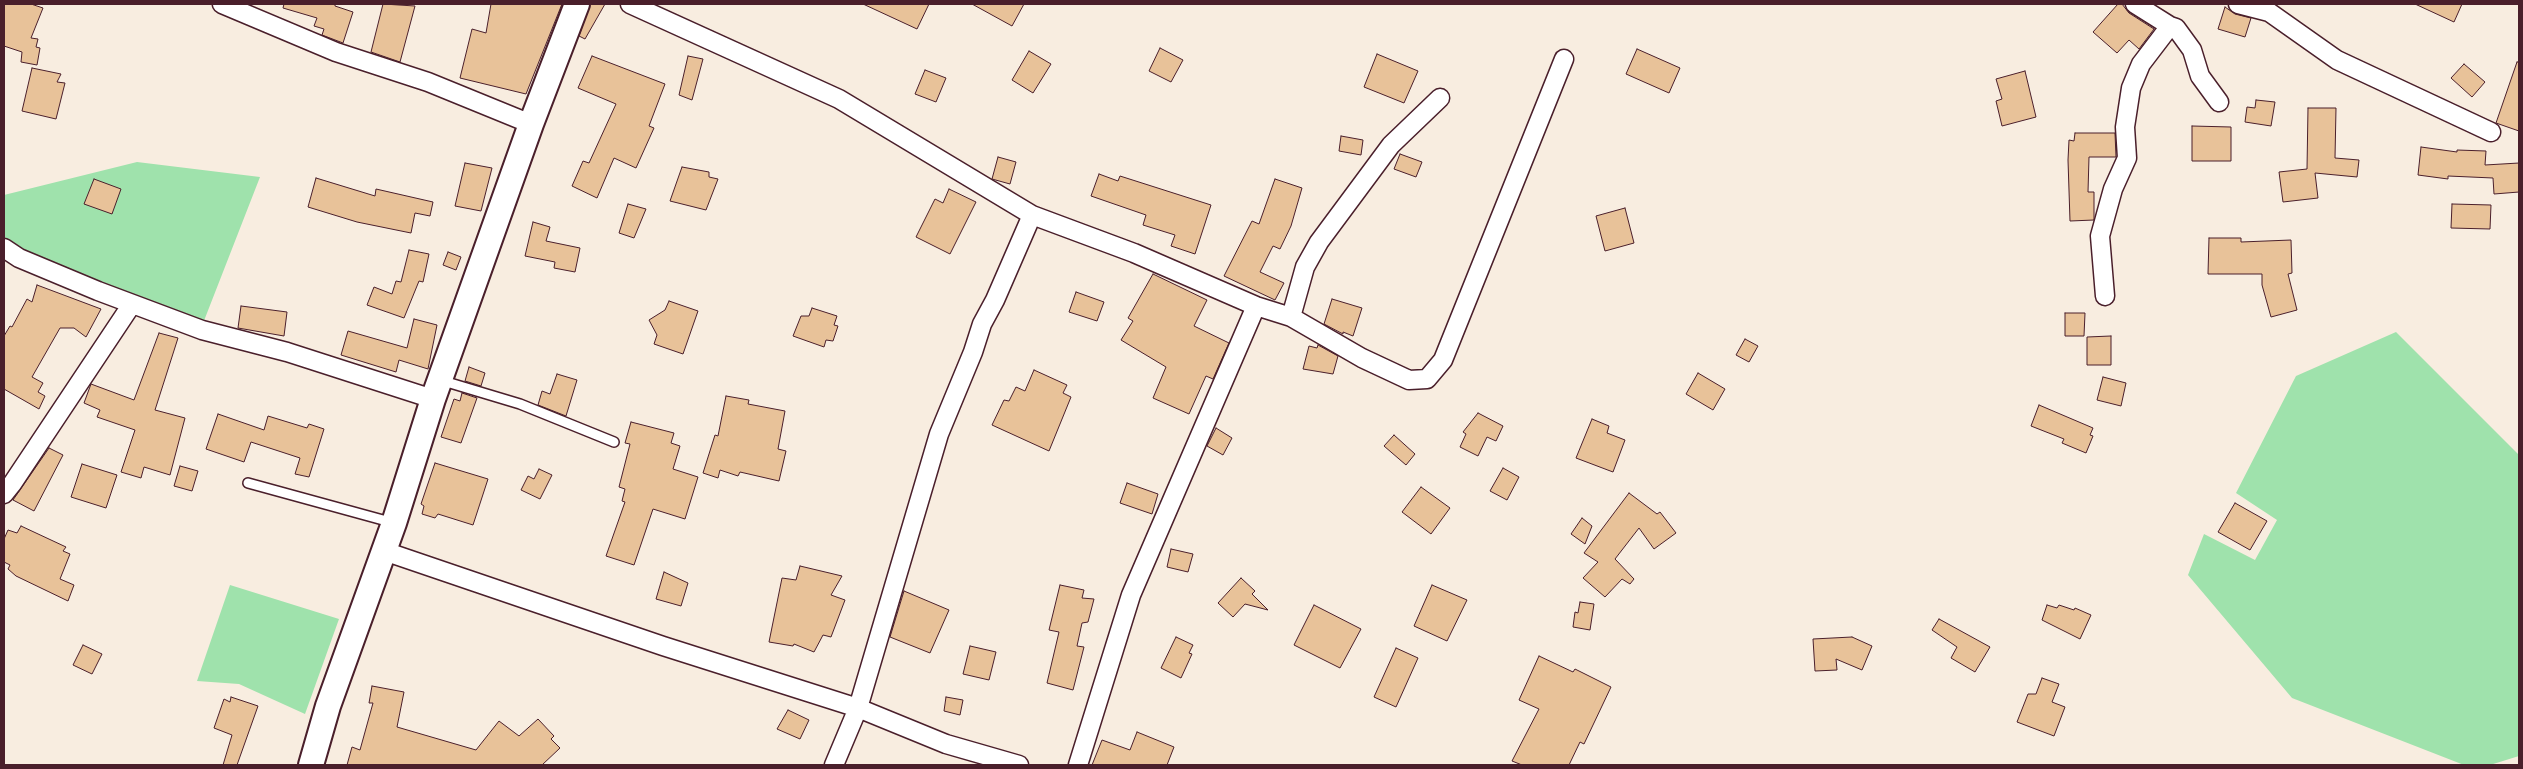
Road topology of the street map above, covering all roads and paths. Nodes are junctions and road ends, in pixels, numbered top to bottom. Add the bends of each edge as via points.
1 (222, 4) edge
2 (577, 4) edge
3 (630, 4) edge
4 (2135, 4) edge
5 (2238, 4) edge
6 (2170, 26) junction
7 (1564, 59) dead end
8 (1440, 98) dead end
9 (2219, 102) dead end
10 (531, 124) junction
11 (2491, 132) dead end
12 (1032, 215) junction
13 (4, 248) edge
14 (2105, 296) dead end
15 (132, 304) junction
16 (1256, 306) junction
17 (1292, 317) junction
18 (437, 389) junction
19 (614, 442) dead end
20 (248, 483) dead end
21 (4, 494) edge
22 (394, 523) junction
23 (384, 551) junction
24 (858, 708) junction
25 (311, 765) edge
26 (834, 765) edge
27 (1019, 765) edge
28 (1078, 765) edge

1 - 10 street via 336,52 428,82
2 - 10 main road
3 - 12 street via 839,99
4 - 6 street
5 - 11 street via 2269,12 2337,60
6 - 9 street via 2176,28 2192,50 2200,76
6 - 14 street via 2141,64 2131,88 2125,127 2127,158 2113,189 2100,236
7 - 17 street via 1443,360 1427,379 1409,380 1362,358
8 - 17 street via 1391,145 1320,242 1305,267
10 - 18 main road
12 - 16 street via 1134,253
12 - 24 street via 982,324 938,434
13 - 15 street via 19,258
15 - 18 street via 202,330
15 - 21 street
16 - 17 street
16 - 28 street via 1131,595
18 - 19 lane via 520,404
18 - 22 main road
20 - 22 lane
22 - 23 main road
23 - 24 street
23 - 25 main road via 328,706
24 - 26 street
24 - 27 street via 946,744

